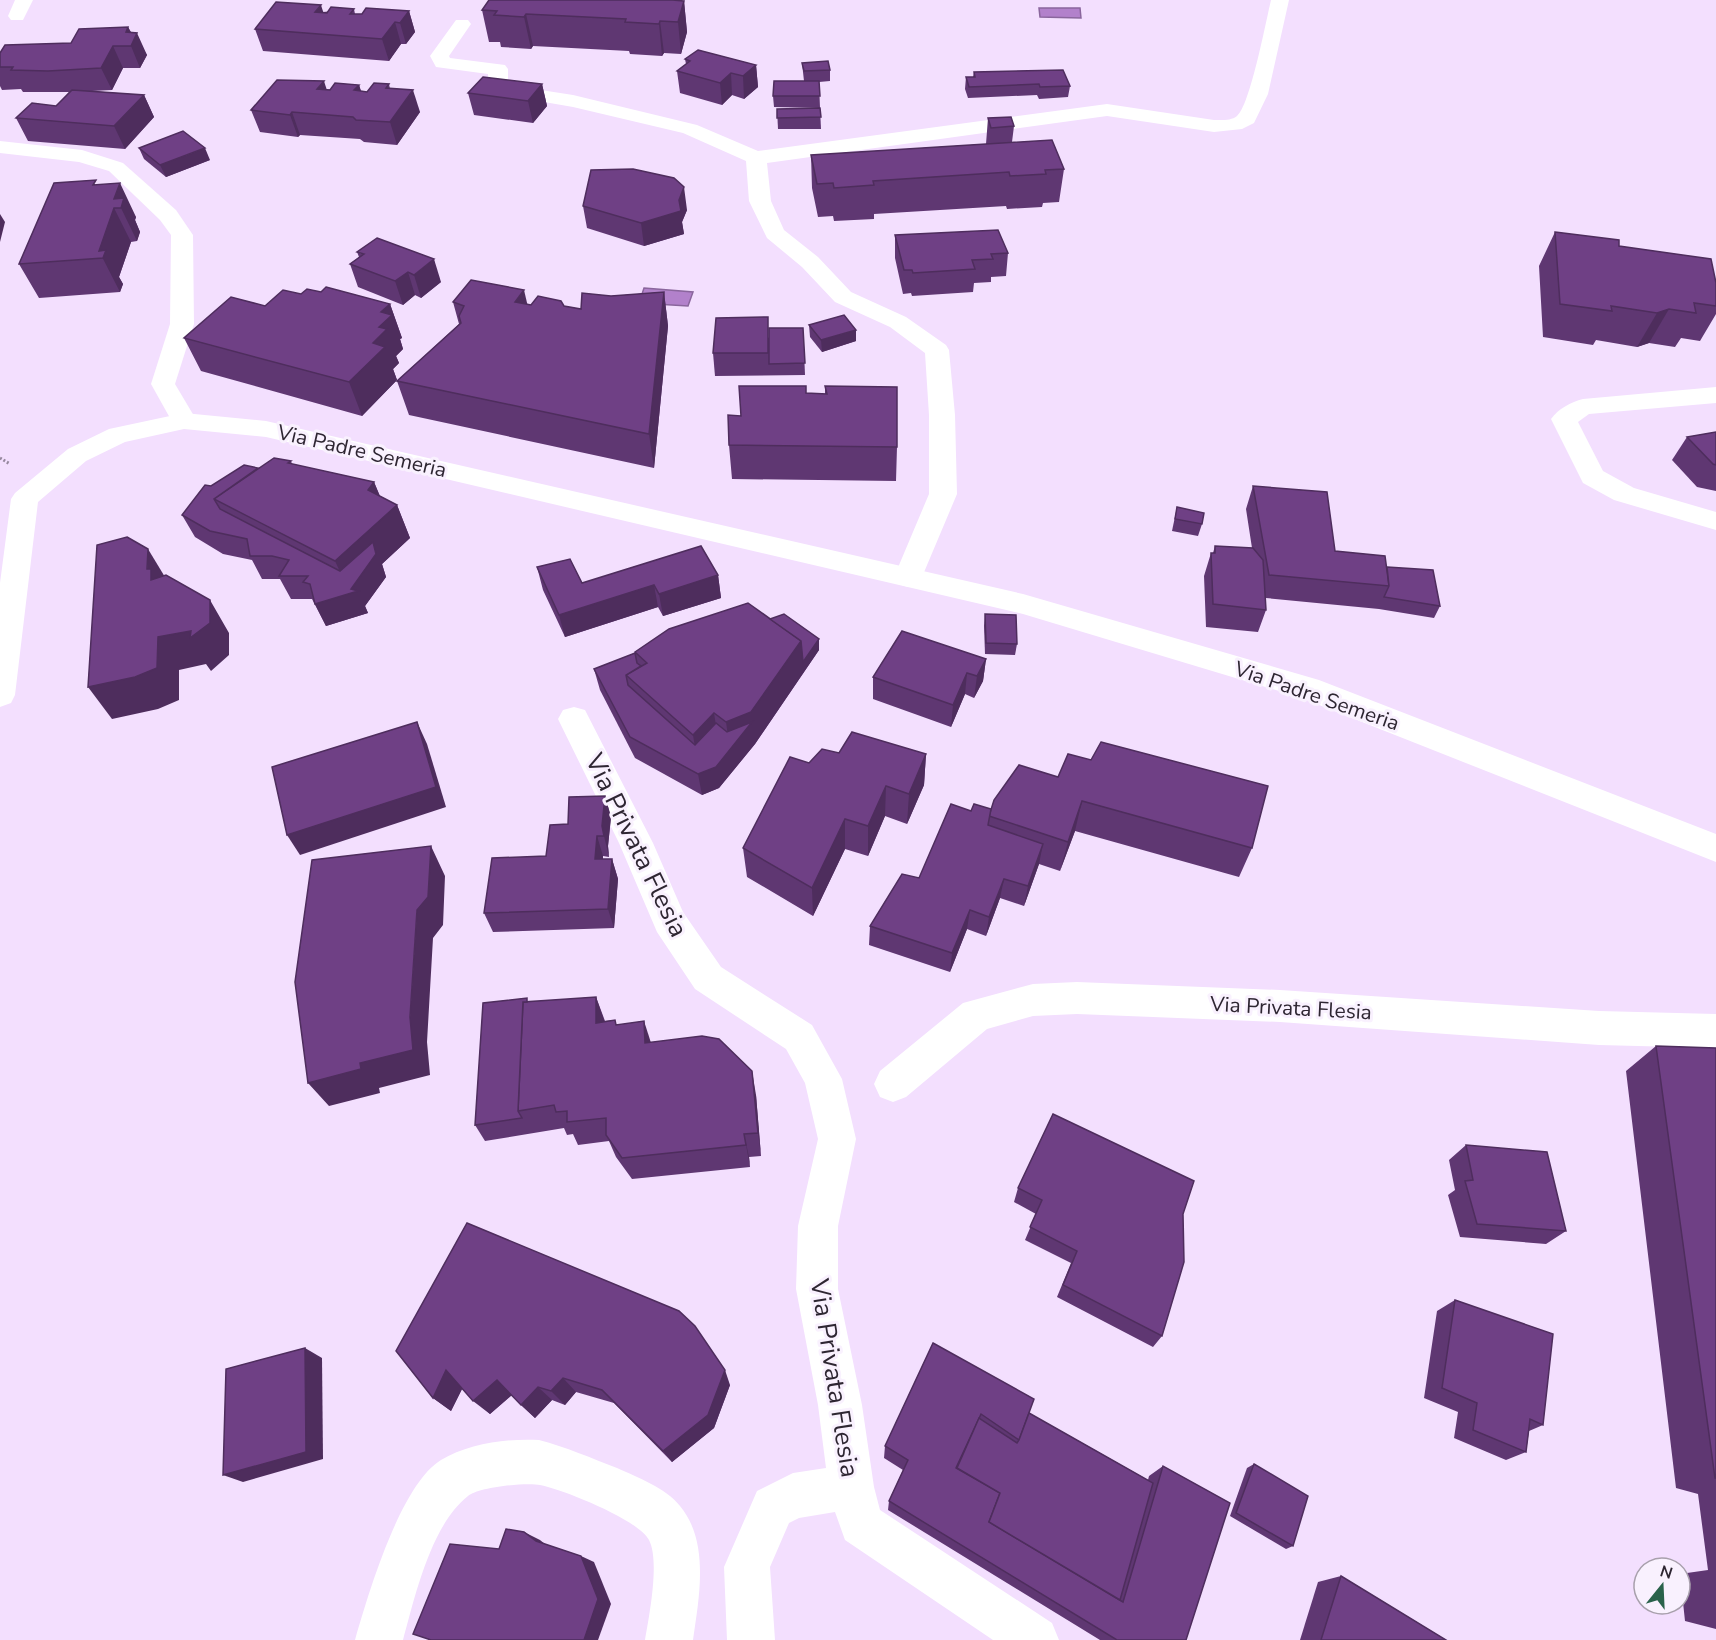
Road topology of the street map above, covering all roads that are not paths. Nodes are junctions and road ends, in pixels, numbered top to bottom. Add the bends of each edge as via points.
1 (1280, 0) edge
2 (462, 24) dead end
3 (0, 147) edge
4 (756, 158) junction
5 (1716, 395) edge
6 (184, 421) junction
7 (1716, 521) edge
8 (908, 577) junction
9 (0, 695) edge
10 (574, 719) dead end
11 (1716, 848) edge
12 (1716, 1030) edge
13 (893, 1084) dead end
14 (851, 1487) junction
15 (379, 1640) edge
16 (669, 1640) edge
17 (751, 1640) edge
18 (1035, 1640) edge

1 - 4 street via 1258,94 1247,119 1235,125 1214,126 1107,110
2 - 4 street via 439,56 443,63 498,69 498,84 510,91 657,120 690,129
3 - 6 street via 82,156 116,168 168,215 182,235 182,324 164,384
4 - 8 street via 760,201 775,232 843,297 898,322 937,350 943,494
5 - 7 street via 1583,407 1564,418 1592,477 1624,494
6 - 8 street, Via Padre Semeria via 266,429
6 - 9 street, Via Padre Semeria via 118,435 77,455 25,499
8 - 11 street, Via Padre Semeria via 1023,604 1308,688
10 - 14 street, Via Privata Flesia via 636,843 669,921 708,978 798,1037 823,1079 837,1139 818,1226 817,1289 840,1405
12 - 13 street, Via Privata Flesia via 1599,1028 1280,1006 1077,998 1032,1000 976,1015
14 - 17 street via 793,1496 773,1507 747,1567
14 - 18 street, Via Privata Flesia via 861,1524
15 - 16 street via 389,1602 438,1493 456,1475 538,1462 619,1491 665,1522 676,1572

